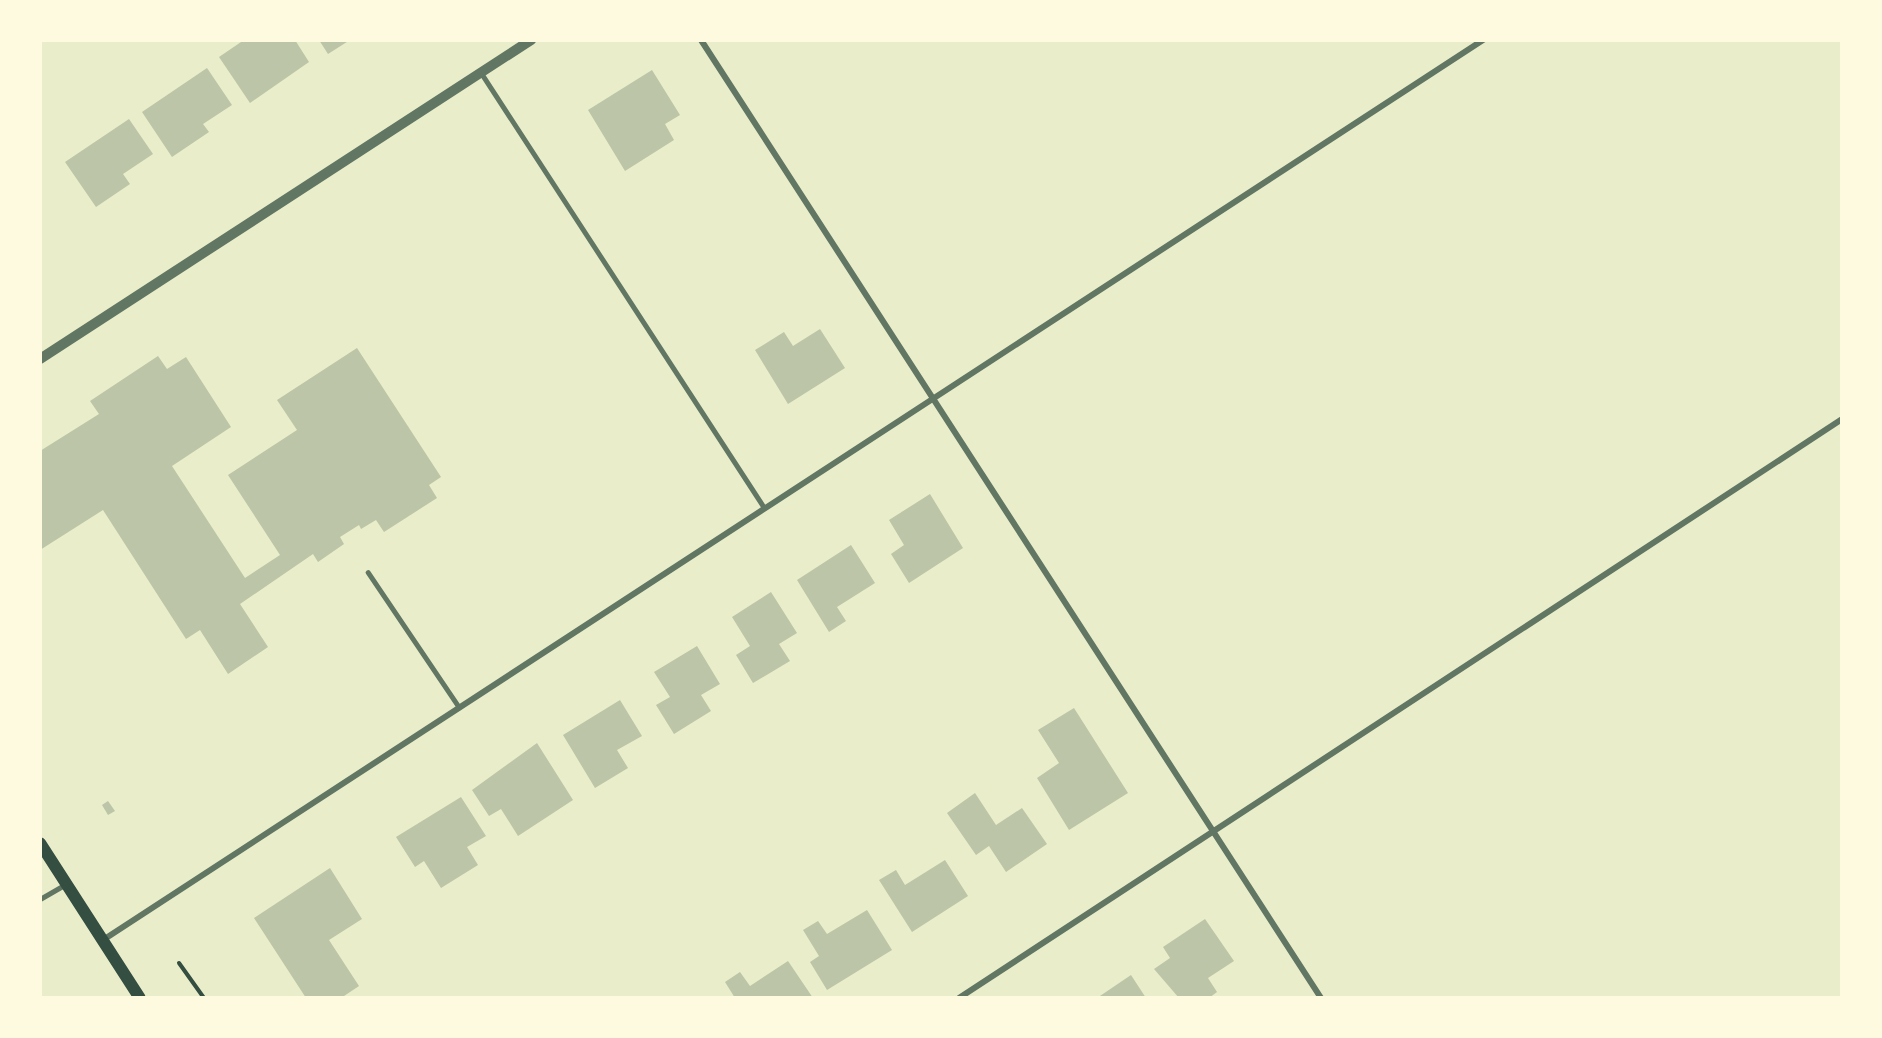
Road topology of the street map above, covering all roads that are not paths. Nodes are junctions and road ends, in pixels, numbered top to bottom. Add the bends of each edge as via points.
1 (531, 40) edge
2 (701, 40) edge
3 (1483, 40) edge
4 (481, 73) junction
5 (40, 359) edge
6 (930, 398) junction
7 (1842, 419) edge
8 (764, 507) junction
9 (368, 572) dead end
10 (459, 706) junction
11 (1210, 830) junction
12 (40, 843) edge
13 (67, 883) junction
14 (40, 899) edge
15 (103, 940) junction
16 (140, 998) edge
17 (959, 998) edge
18 (1321, 998) edge

1 - 4 street
2 - 6 street
3 - 6 street
4 - 5 street
4 - 8 lane
6 - 8 street
6 - 11 street
7 - 11 street
8 - 10 street
9 - 10 lane
10 - 15 street
11 - 17 street
11 - 18 street
12 - 13 main road
13 - 14 lane
13 - 15 main road
15 - 16 main road

